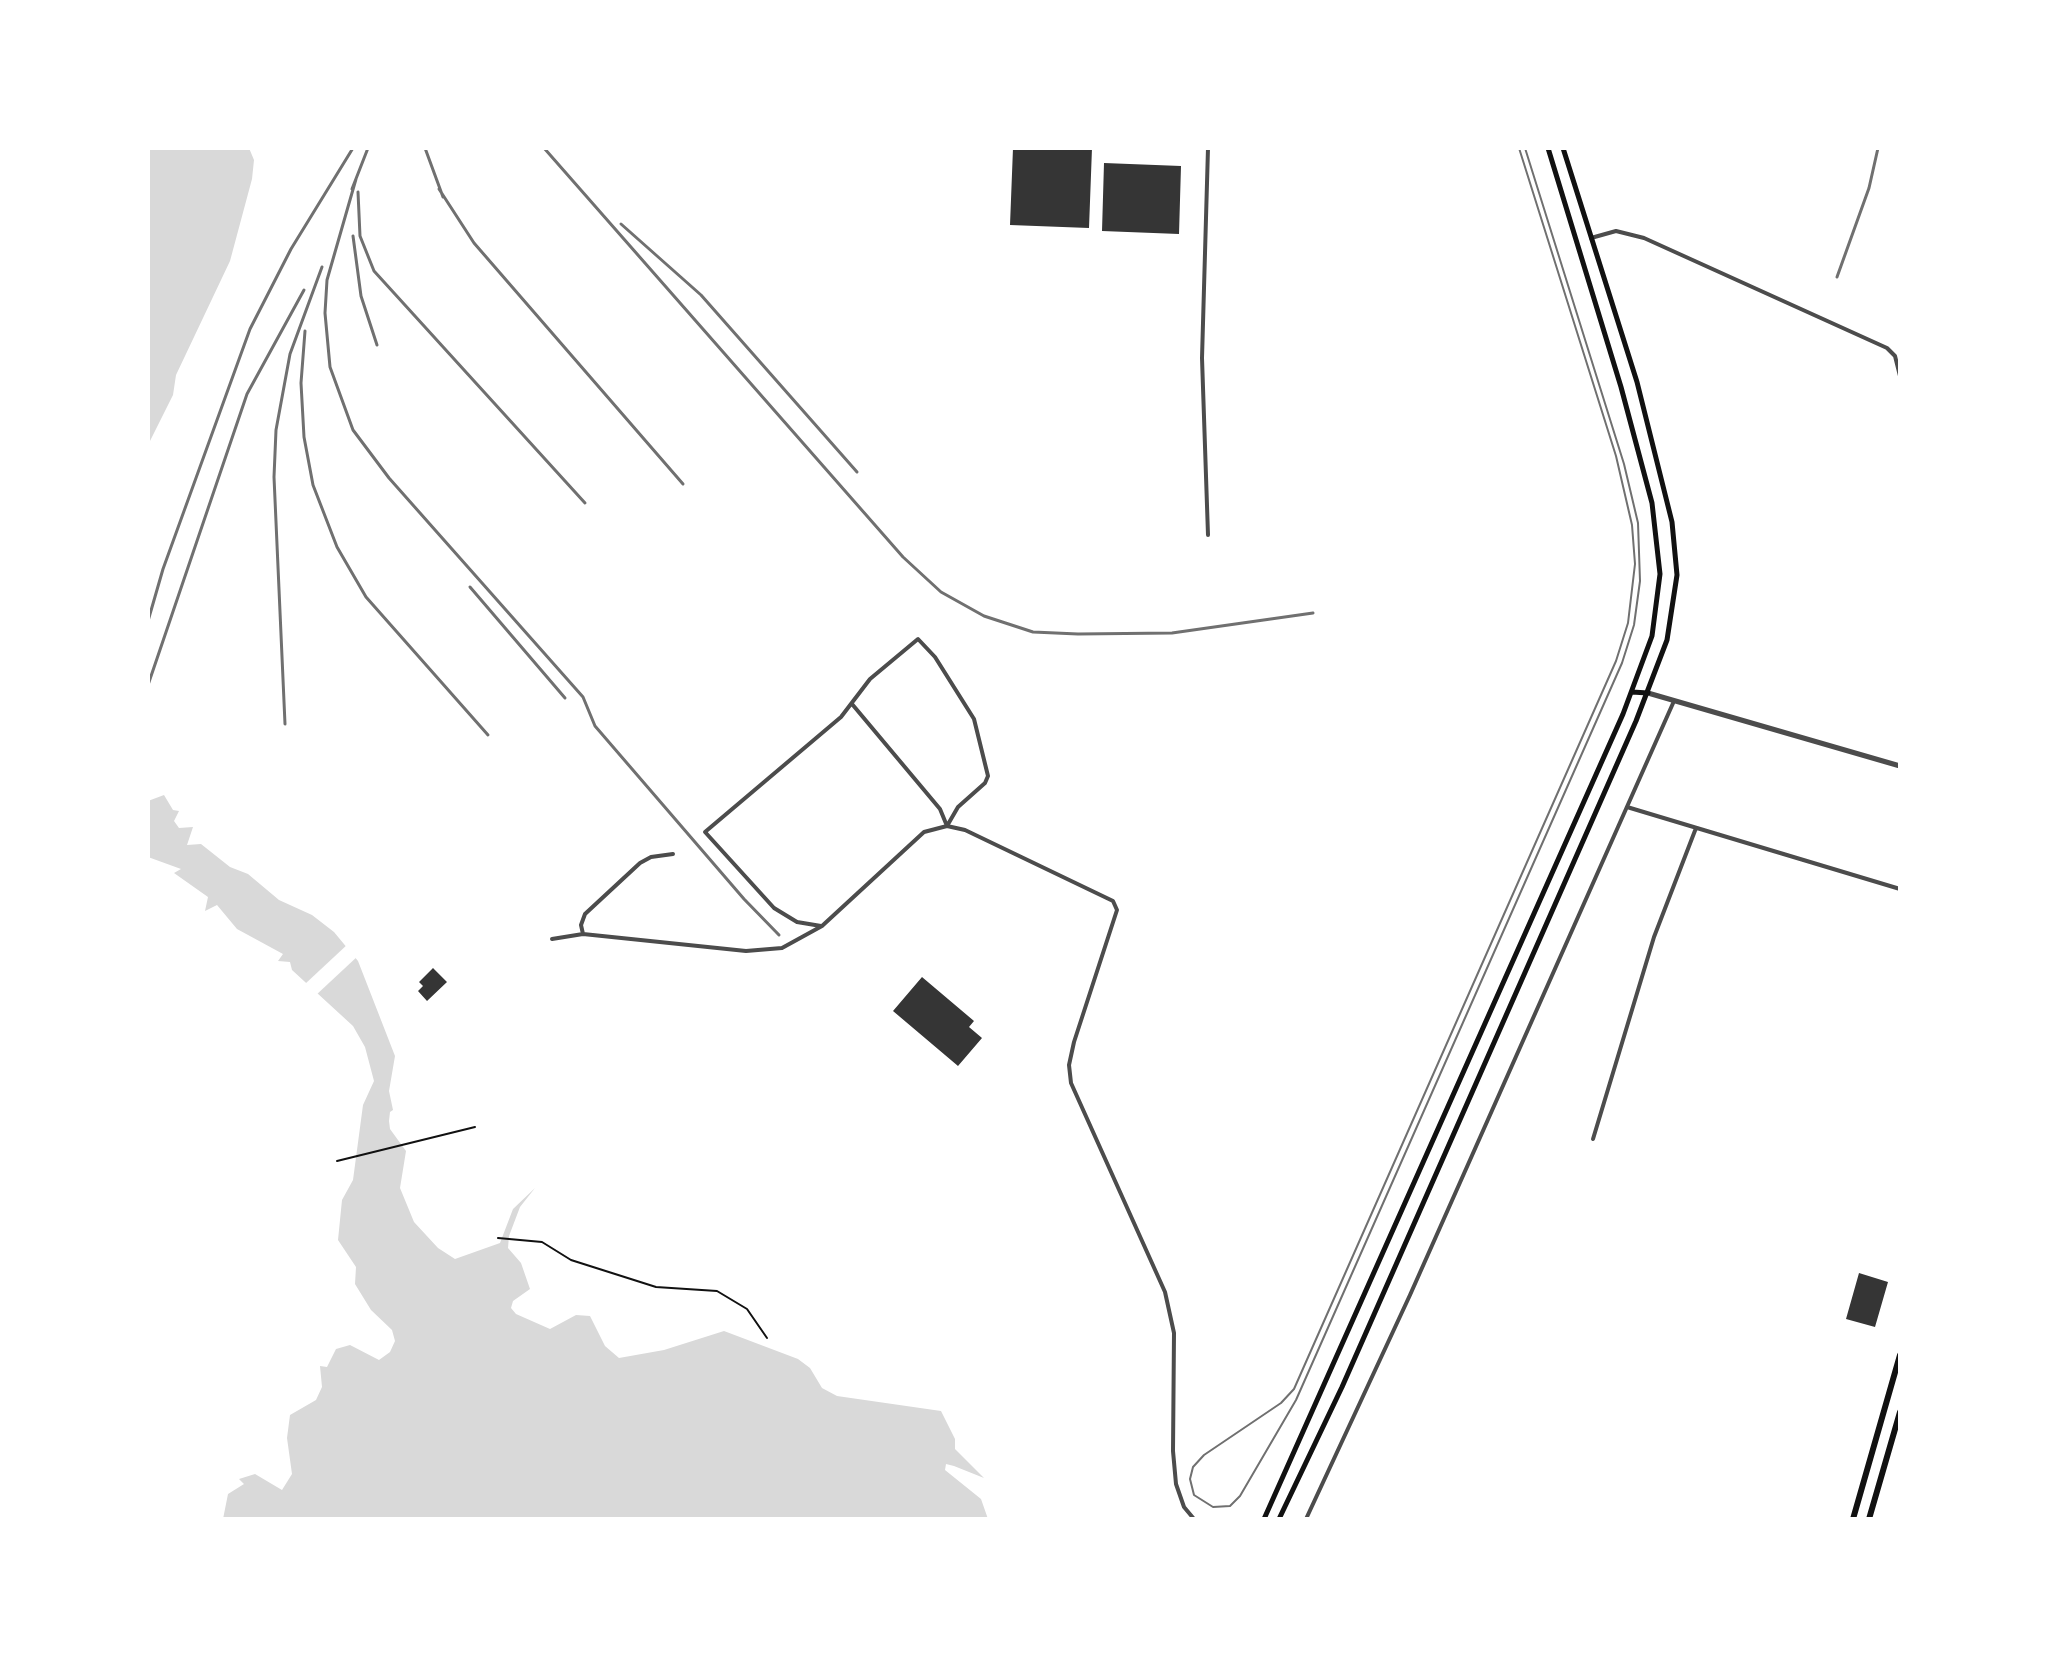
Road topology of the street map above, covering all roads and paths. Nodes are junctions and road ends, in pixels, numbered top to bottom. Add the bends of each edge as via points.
1 (1208, 148) edge
2 (1548, 148) edge
3 (1563, 148) edge
4 (1591, 238) junction
5 (1900, 376) edge
6 (1208, 535) dead end
7 (1632, 692) junction
8 (1648, 693) junction
9 (1674, 701) junction
10 (852, 704) junction
11 (1900, 766) edge
12 (1627, 807) junction
13 (947, 826) junction
14 (1696, 828) junction
15 (673, 854) dead end
16 (1900, 889) edge
17 (822, 926) junction
18 (583, 934) junction
19 (552, 939) dead end
20 (475, 1127) dead end
21 (1593, 1139) dead end
22 (337, 1161) dead end
23 (498, 1238) dead end
24 (767, 1338) dead end
25 (1900, 1355) edge
26 (1900, 1412) edge
27 (1194, 1519) edge
28 (1264, 1519) edge
29 (1279, 1519) edge
30 (1306, 1519) edge
31 (1853, 1519) edge
32 (1869, 1519) edge

1 - 6 street via 1202,348
2 - 7 main road via 1617,373 1655,522 1657,604
3 - 4 main road
4 - 5 street via 1616,231 1644,238 1887,348
4 - 8 main road via 1637,382 1672,522 1674,607
7 - 8 main road
7 - 28 main road
8 - 9 street
8 - 29 main road
9 - 11 street
9 - 12 street
10 - 13 street via 940,809
10 - 13 street via 870,679 918,639 935,657 974,719 987,780 958,807
10 - 17 street via 705,832 774,908 797,922
12 - 14 street
12 - 30 street
13 - 17 street via 924,832
13 - 27 street via 1097,891 1117,910 1074,1042 1071,1083 1165,1292 1174,1333 1176,1484
14 - 16 street
14 - 21 street via 1654,937
15 - 18 street via 640,863 585,914
17 - 18 street via 790,945 758,952
18 - 19 street
20 - 22 path
23 - 24 path via 542,1242 571,1260 656,1287 717,1291 747,1309
25 - 31 main road
26 - 32 main road

